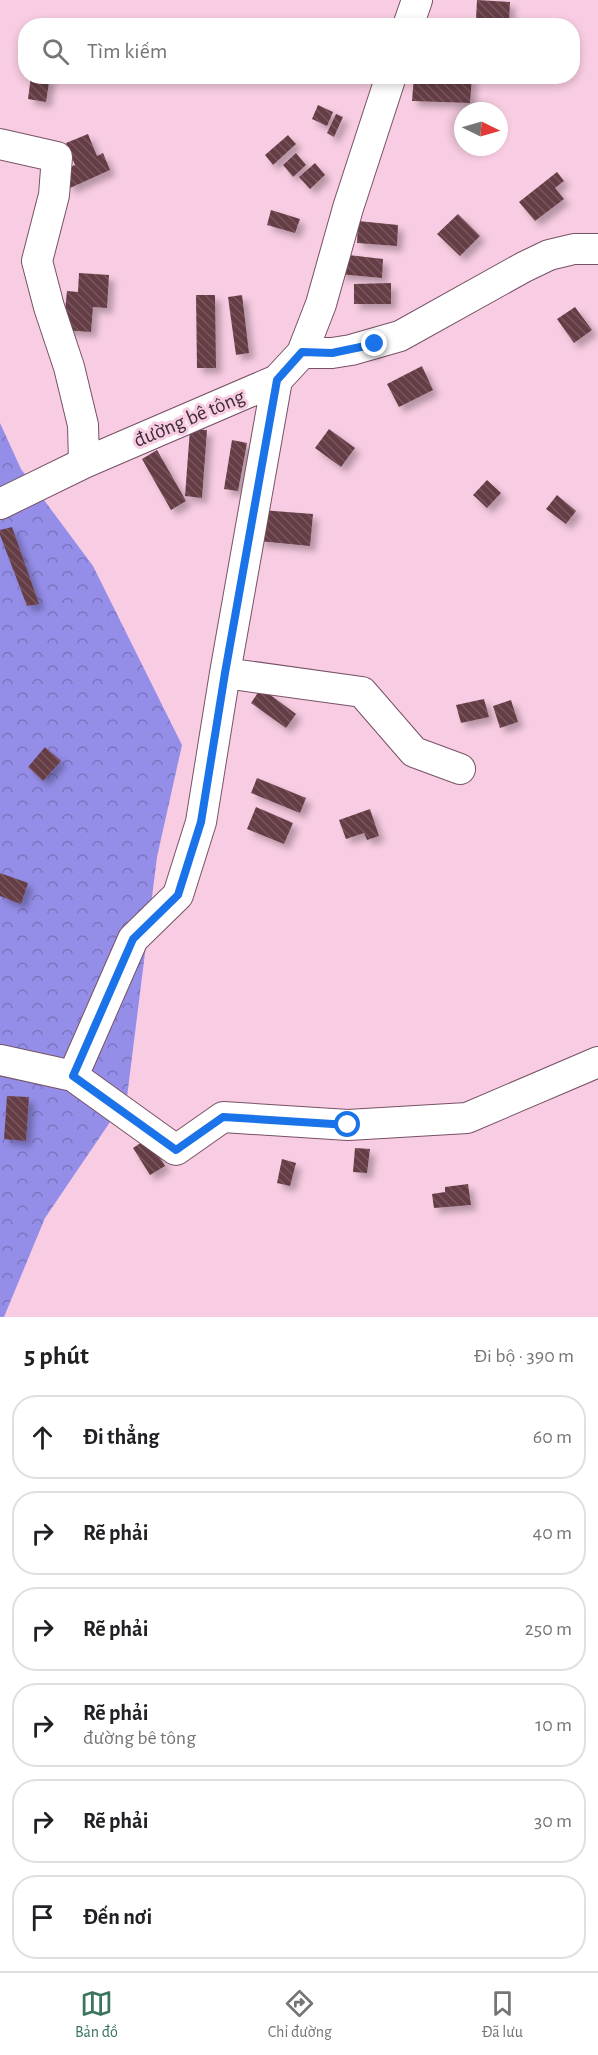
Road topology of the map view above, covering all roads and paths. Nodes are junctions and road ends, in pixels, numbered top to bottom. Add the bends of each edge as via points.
1 (417, 0) edge
2 (411, 18) edge
3 (388, 84) edge
4 (0, 144) edge
5 (598, 249) edge
6 (302, 352) junction
7 (277, 380) junction
8 (84, 463) junction
9 (0, 504) edge
10 (225, 673) junction
11 (460, 769) dead end
12 (0, 1060) edge
13 (598, 1062) edge
14 (73, 1076) junction

1 - 2 street
3 - 6 street, đường bê tông via 321,304
4 - 8 street via 57,157 54,195 37,261 83,425
5 - 6 street via 549,255 399,336 351,350
6 - 7 street, đường bê tông
7 - 8 street, đường bê tông
7 - 10 street
8 - 9 street, đường bê tông
10 - 11 street via 362,693 414,752
10 - 14 street via 201,822 178,895 133,939
12 - 14 street
13 - 14 street via 467,1118 348,1125 223,1117 176,1150

